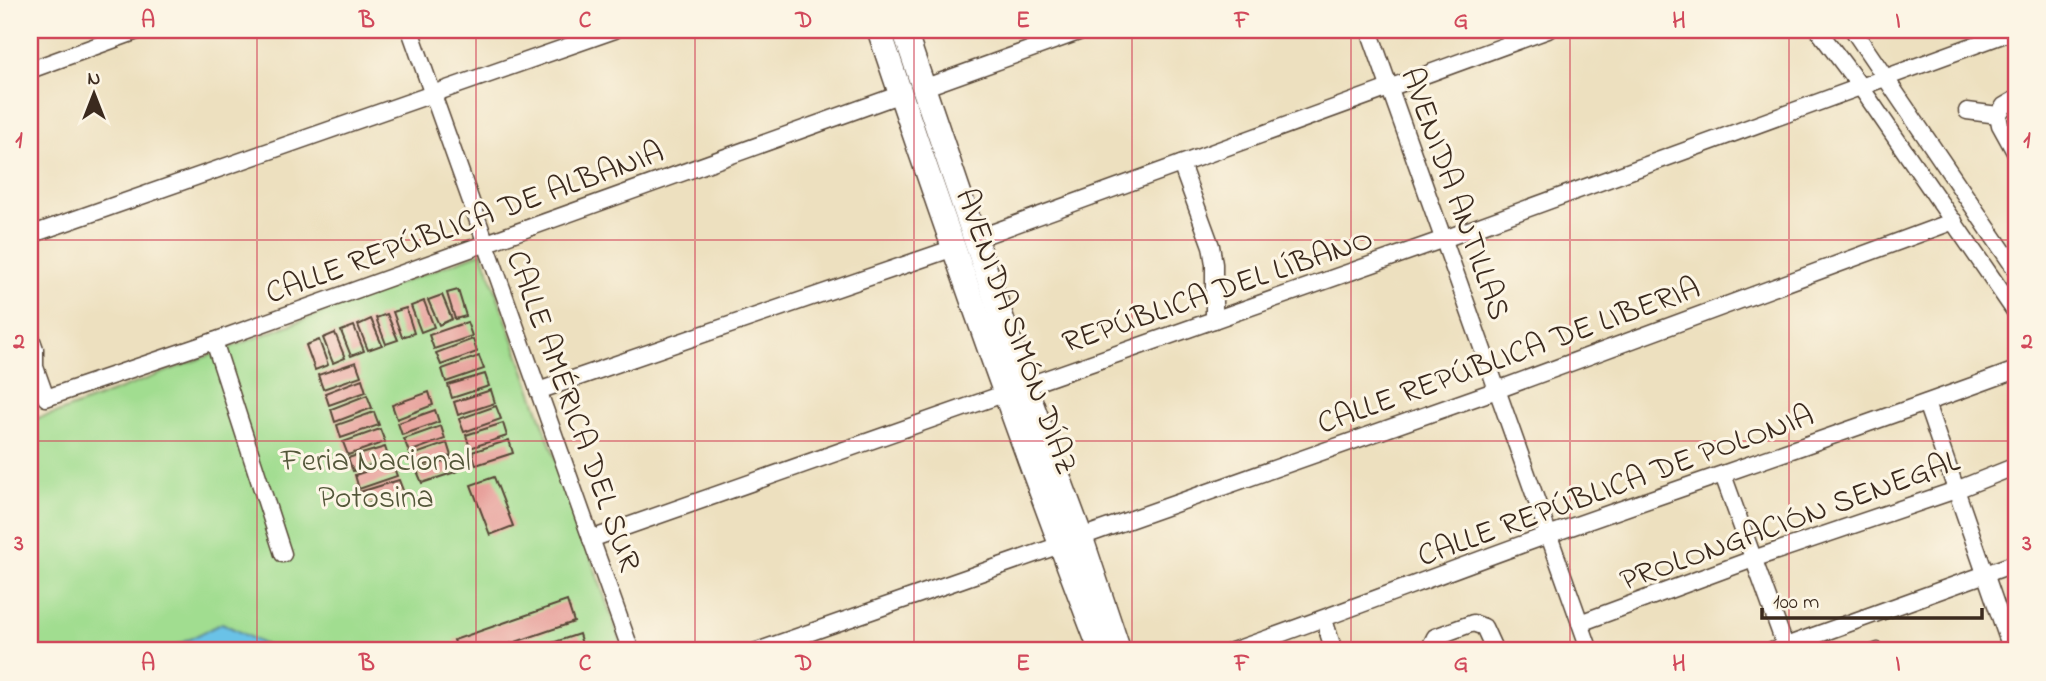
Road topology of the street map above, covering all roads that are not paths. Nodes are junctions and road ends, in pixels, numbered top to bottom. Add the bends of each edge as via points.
1 (141, 30) edge
2 (410, 30) edge
3 (615, 30) edge
4 (879, 30) edge
5 (904, 30) edge
6 (1084, 30) edge
7 (1369, 30) edge
8 (1548, 30) edge
9 (1818, 30) edge
10 (1853, 30) edge
11 (2016, 30) edge
12 (30, 70) edge
13 (1885, 78) junction
14 (1860, 86) junction
15 (1390, 89) junction
16 (912, 91) junction
17 (432, 94) junction
18 (2016, 99) edge
19 (1967, 111) dead end
20 (1998, 115) junction
21 (2016, 154) edge
22 (1181, 164) junction
23 (1954, 222) junction
24 (30, 235) edge
25 (975, 239) junction
26 (1444, 239) junction
27 (485, 242) junction
28 (954, 248) junction
29 (2016, 270) edge
30 (2016, 313) edge
31 (1214, 320) junction
32 (214, 341) junction
33 (32, 353) edge
34 (2016, 370) edge
35 (1016, 390) junction
36 (1497, 390) junction
37 (538, 391) junction
38 (1926, 403) junction
39 (2016, 466) edge
40 (1723, 475) junction
41 (1956, 491) junction
42 (1549, 535) junction
43 (591, 540) junction
44 (1071, 541) junction
45 (283, 554) dead end
46 (1753, 559) junction
47 (2016, 563) edge
48 (1986, 574) junction
49 (1324, 620) junction
50 (1580, 623) junction
51 (1878, 647) dead end
52 (1781, 650) edge
53 (631, 651) edge
54 (757, 651) edge
55 (1101, 651) edge
56 (1119, 651) edge
57 (1232, 651) edge
58 (1335, 651) edge
59 (1432, 651) edge
60 (1495, 651) edge
61 (1590, 651) edge
62 (1867, 651) edge
63 (2012, 651) edge

1 - 12 street
2 - 17 street, CALLE AMÉRICA DEL SUR
3 - 17 street
4 - 16 main road, AVENIDA SIMÓN DÍAZ
5 - 16 main road, AVENIDA SIMÓN DÍAZ
6 - 16 street, CALLE REPÚBLICA DE ALBANIA
7 - 15 street, AVENIDA ANTILLAS
8 - 15 street
9 - 14 street
10 - 13 street
11 - 13 street, REPÚBLICA DEL LÍBANO
13 - 14 street, REPÚBLICA DEL LÍBANO
13 - 29 street
14 - 23 street
14 - 26 street, REPÚBLICA DEL LÍBANO
15 - 22 street
15 - 26 street, AVENIDA ANTILLAS
16 - 25 main road, AVENIDA SIMÓN DÍAZ
16 - 27 street, CALLE REPÚBLICA DE ALBANIA
16 - 28 main road, AVENIDA SIMÓN DÍAZ
17 - 24 street
17 - 27 street, CALLE AMÉRICA DEL SUR
18 - 20 street
19 - 20 street
20 - 21 street
22 - 25 street
22 - 31 street via 1211,246
23 - 30 street
23 - 36 street, CALLE REPÚBLICA DE LIBERIA
25 - 35 main road, AVENIDA SIMÓN DÍAZ
26 - 31 street, REPÚBLICA DEL LÍBANO
26 - 36 street, AVENIDA ANTILLAS
27 - 32 street, CALLE REPÚBLICA DE ALBANIA
27 - 37 street, CALLE AMÉRICA DEL SUR
28 - 35 main road, AVENIDA SIMÓN DÍAZ
28 - 37 street
31 - 35 street, REPÚBLICA DEL LÍBANO
32 - 33 street, CALLE REPÚBLICA DE ALBANIA via 46,398
32 - 45 street
34 - 38 street, CALLE REPÚBLICA DE POLONIA
35 - 43 street, REPÚBLICA DEL LÍBANO
35 - 44 main road, AVENIDA SIMÓN DÍAZ
36 - 42 street, AVENIDA ANTILLAS
36 - 44 street, CALLE REPÚBLICA DE LIBERIA
37 - 43 street, CALLE AMÉRICA DEL SUR
38 - 40 street, CALLE REPÚBLICA DE POLONIA
38 - 41 street
39 - 41 street, PROLONGACIÓN SENEGAL
40 - 42 street, CALLE REPÚBLICA DE POLONIA
40 - 46 street
41 - 46 street, PROLONGACIÓN SENEGAL
41 - 48 street
42 - 49 street, CALLE REPÚBLICA DE POLONIA
42 - 50 street, AVENIDA ANTILLAS
43 - 53 street, CALLE AMÉRICA DEL SUR
44 - 54 street, CALLE REPÚBLICA DE LIBERIA
44 - 55 main road, AVENIDA SIMÓN DÍAZ
44 - 56 main road, AVENIDA SIMÓN DÍAZ
46 - 50 street, PROLONGACIÓN SENEGAL
46 - 52 street
47 - 48 street
48 - 52 street
48 - 63 street
49 - 57 street, CALLE REPÚBLICA DE POLONIA
49 - 58 street
50 - 61 street, AVENIDA ANTILLAS
51 - 62 lane
59 - 60 street via 1436,637 1473,622 1484,627

